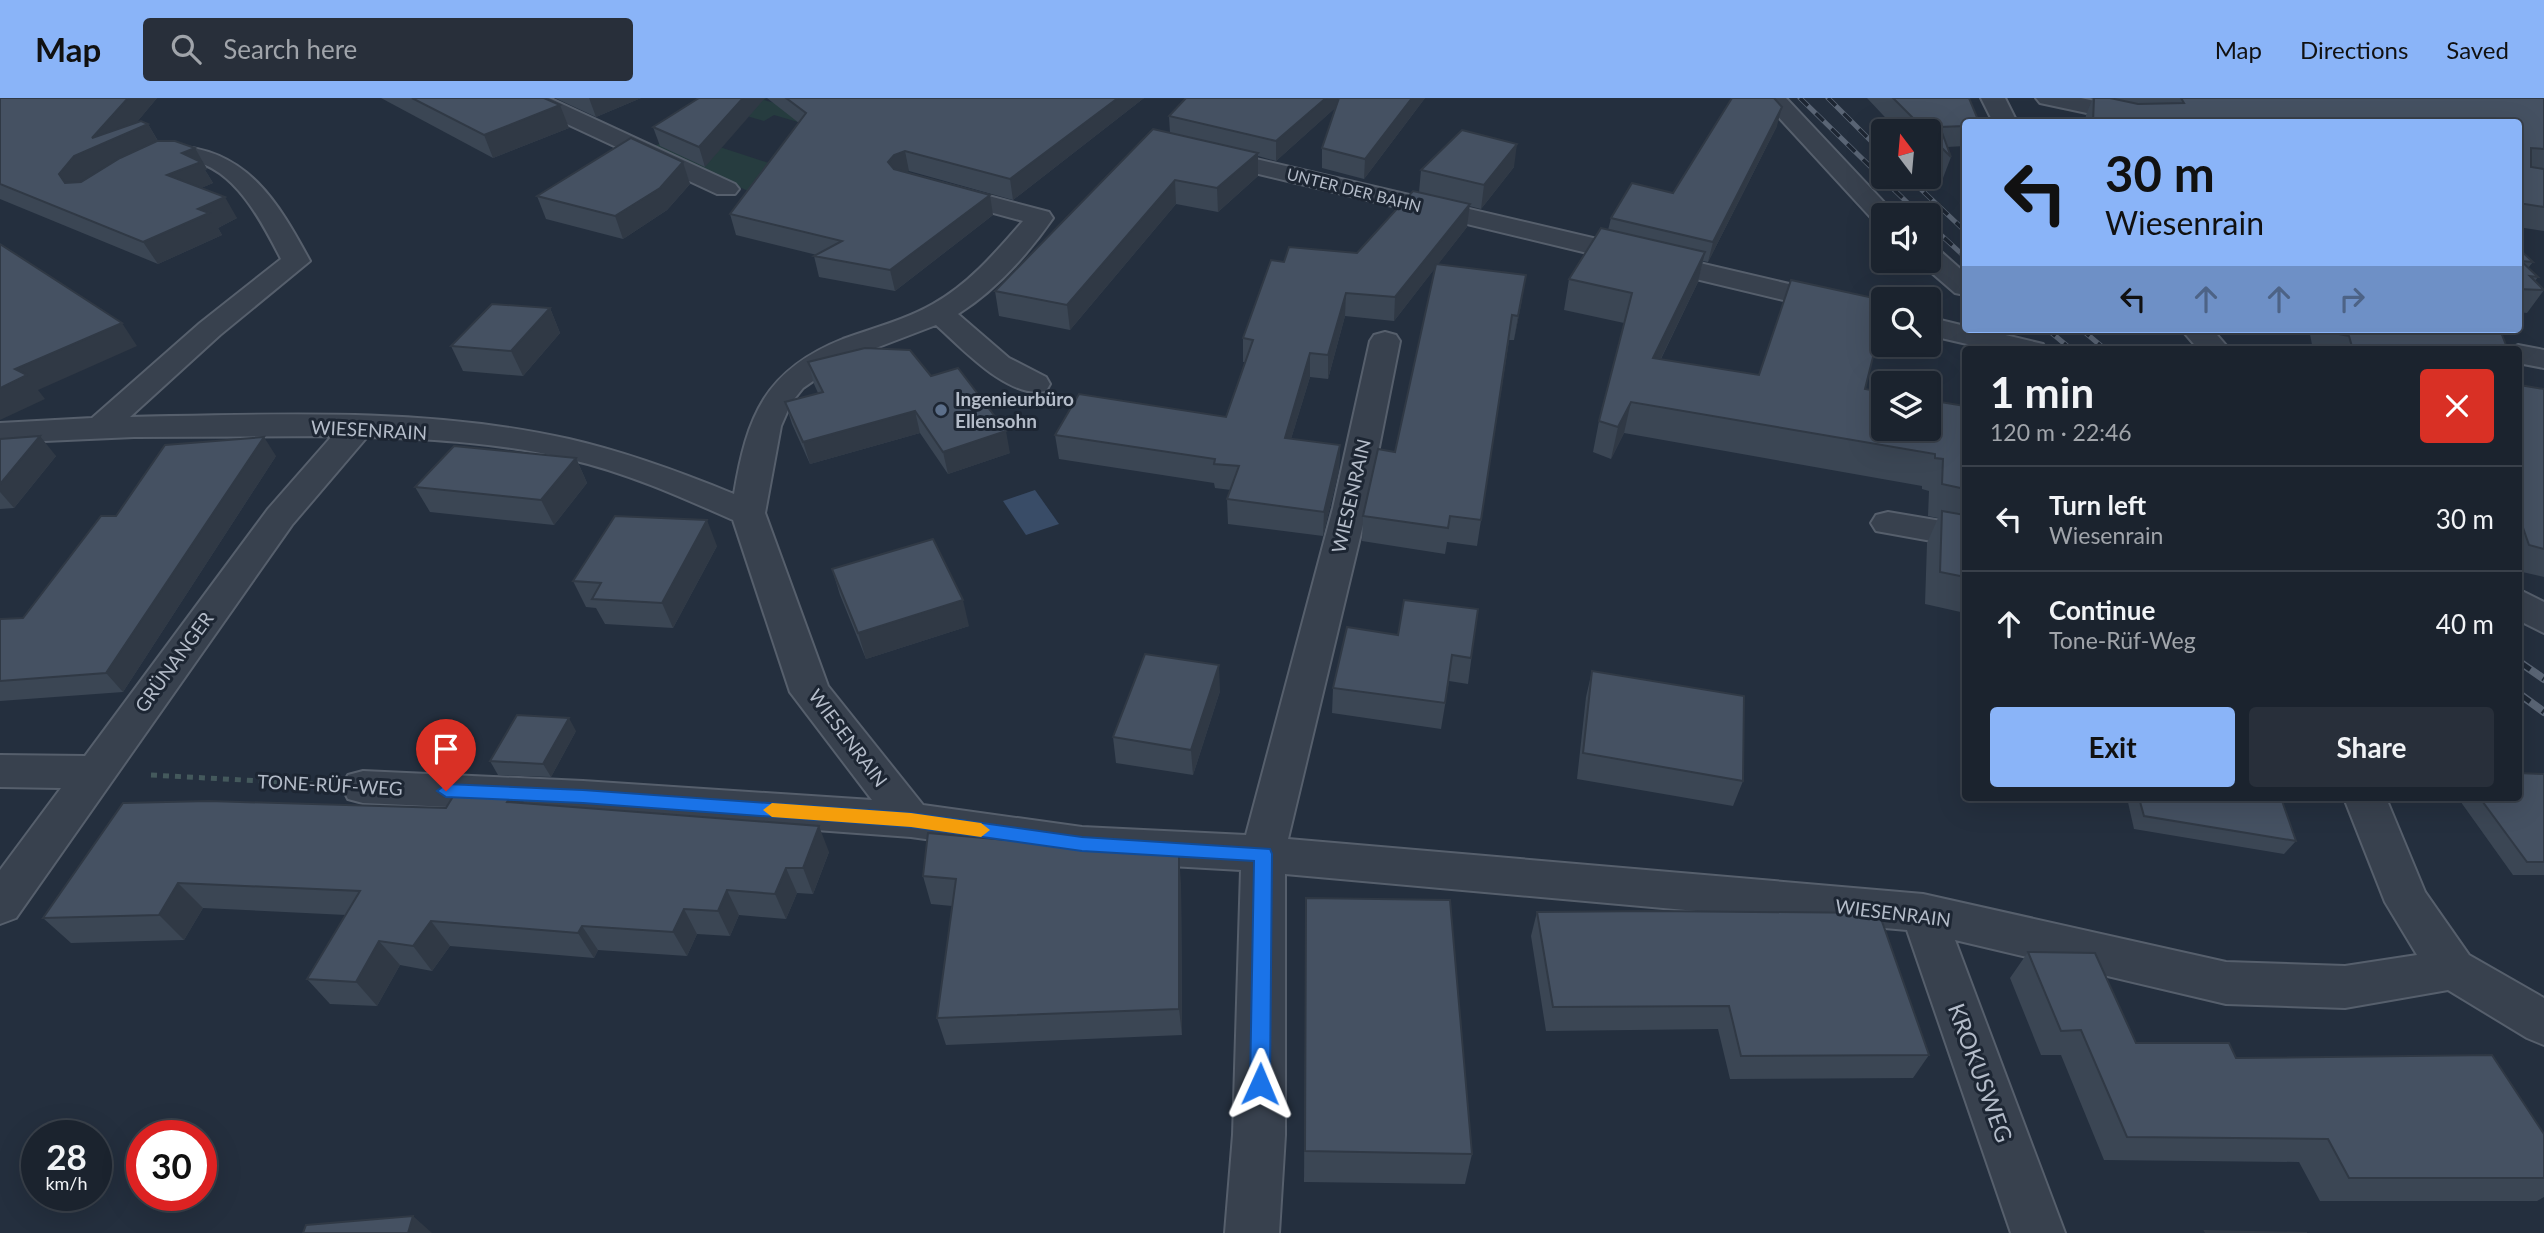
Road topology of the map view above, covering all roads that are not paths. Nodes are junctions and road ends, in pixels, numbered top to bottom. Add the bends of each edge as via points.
1 (530, 98) edge
2 (1773, 98) edge
3 (1993, 98) edge
4 (2048, 98) edge
5 (2004, 119) edge
6 (2146, 119) edge
7 (1181, 148) edge
8 (131, 169) edge
9 (919, 185) edge
10 (726, 189) dead end
11 (1872, 203) edge
12 (1941, 267) edge
13 (1962, 285) edge
14 (1871, 312) edge
15 (940, 313) junction
16 (1941, 329) edge
17 (2016, 333) edge
18 (2200, 333) edge
19 (1385, 341) dead end
20 (2016, 346) edge
21 (2030, 346) edge
22 (2211, 346) edge
23 (2522, 355) edge
24 (2544, 359) edge
25 (1035, 384) dead end
26 (103, 425) junction
27 (358, 427) junction
28 (0, 433) edge
29 (748, 513) junction
30 (1888, 523) dead end
31 (1962, 535) edge
32 (2522, 605) edge
33 (2544, 620) edge
34 (0, 771) edge
35 (94, 772) junction
36 (363, 787) road end
37 (2366, 801) edge
38 (911, 820) junction
39 (1263, 854) junction
40 (0, 905) edge
41 (1923, 913) junction
42 (2453, 969) junction
43 (2544, 1023) edge
44 (1252, 1233) edge
45 (2038, 1233) edge

1 - 10 street
2 - 11 street
3 - 5 street
4 - 6 street
7 - 14 street, UNTER DER BAHN
8 - 26 street via 164,153 196,152 237,174 276,219 296,261 210,329
9 - 15 street, WIESENRAIN via 1040,218 981,287
12 - 13 street
15 - 25 street via 998,364
15 - 29 street, WIESENRAIN via 840,352 794,380 765,424
16 - 20 street
17 - 21 street
18 - 22 street
19 - 39 street, WIESENRAIN via 1350,508
23 - 24 street
26 - 27 street, WIESENRAIN
26 - 28 street, WIESENRAIN
27 - 29 street, WIESENRAIN via 489,437 568,449 653,473
27 - 35 street, GRÜNANGER via 280,517
29 - 38 street, WIESENRAIN via 810,692
30 - 31 street
32 - 33 street
34 - 35 street
35 - 40 street, GRÜNANGER
36 - 38 street, TONE-RÜF-WEG
37 - 42 street via 2407,902
38 - 39 street, WIESENRAIN via 1082,844
39 - 41 street, WIESENRAIN
39 - 44 street, WIESENRAIN via 1259,1135
41 - 42 street, WIESENRAIN via 2226,983 2345,987
41 - 45 street, KROKUSWEG
42 - 43 street

